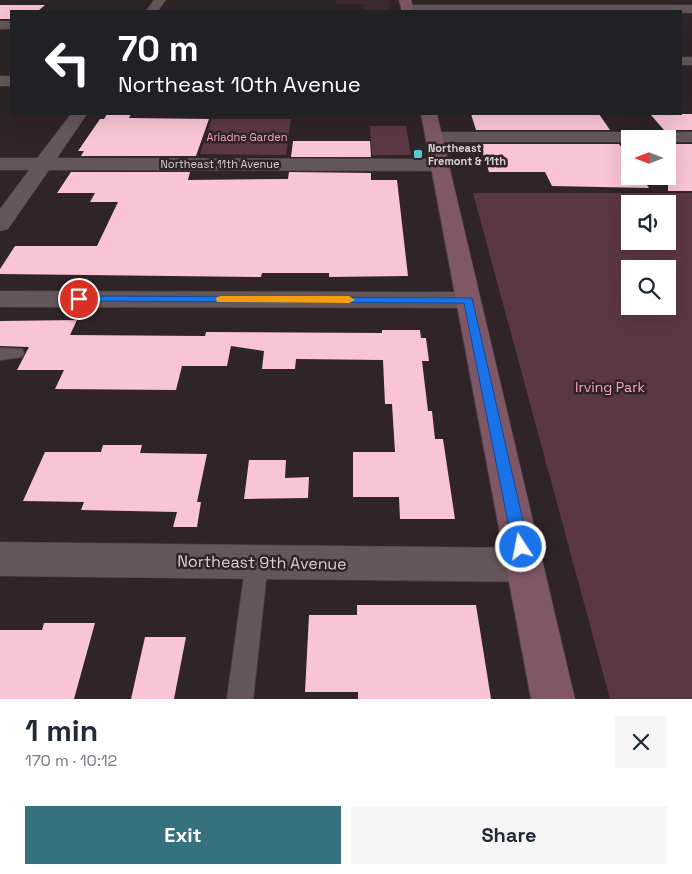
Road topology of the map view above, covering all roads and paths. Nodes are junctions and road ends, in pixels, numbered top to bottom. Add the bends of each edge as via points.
1 (407, 7) edge
2 (692, 10) edge
3 (77, 115) edge
4 (430, 115) edge
5 (434, 137) junction
6 (692, 137) edge
7 (0, 164) edge
8 (43, 164) junction
9 (440, 165) junction
10 (0, 224) edge
11 (0, 299) edge
12 (468, 300) junction
13 (0, 559) edge
14 (257, 562) junction
15 (524, 565) junction
16 (240, 699) edge
17 (553, 699) edge

1 - 2 street
3 - 8 street
4 - 5 main road
5 - 6 street
5 - 9 main road
7 - 8 street, Northeast 11th Avenue
8 - 9 street, Northeast 11th Avenue
8 - 10 street
9 - 12 main road
11 - 12 street
12 - 15 main road
13 - 14 street, Northeast 9th Avenue
14 - 15 street, Northeast 9th Avenue
14 - 16 lane
15 - 17 main road

